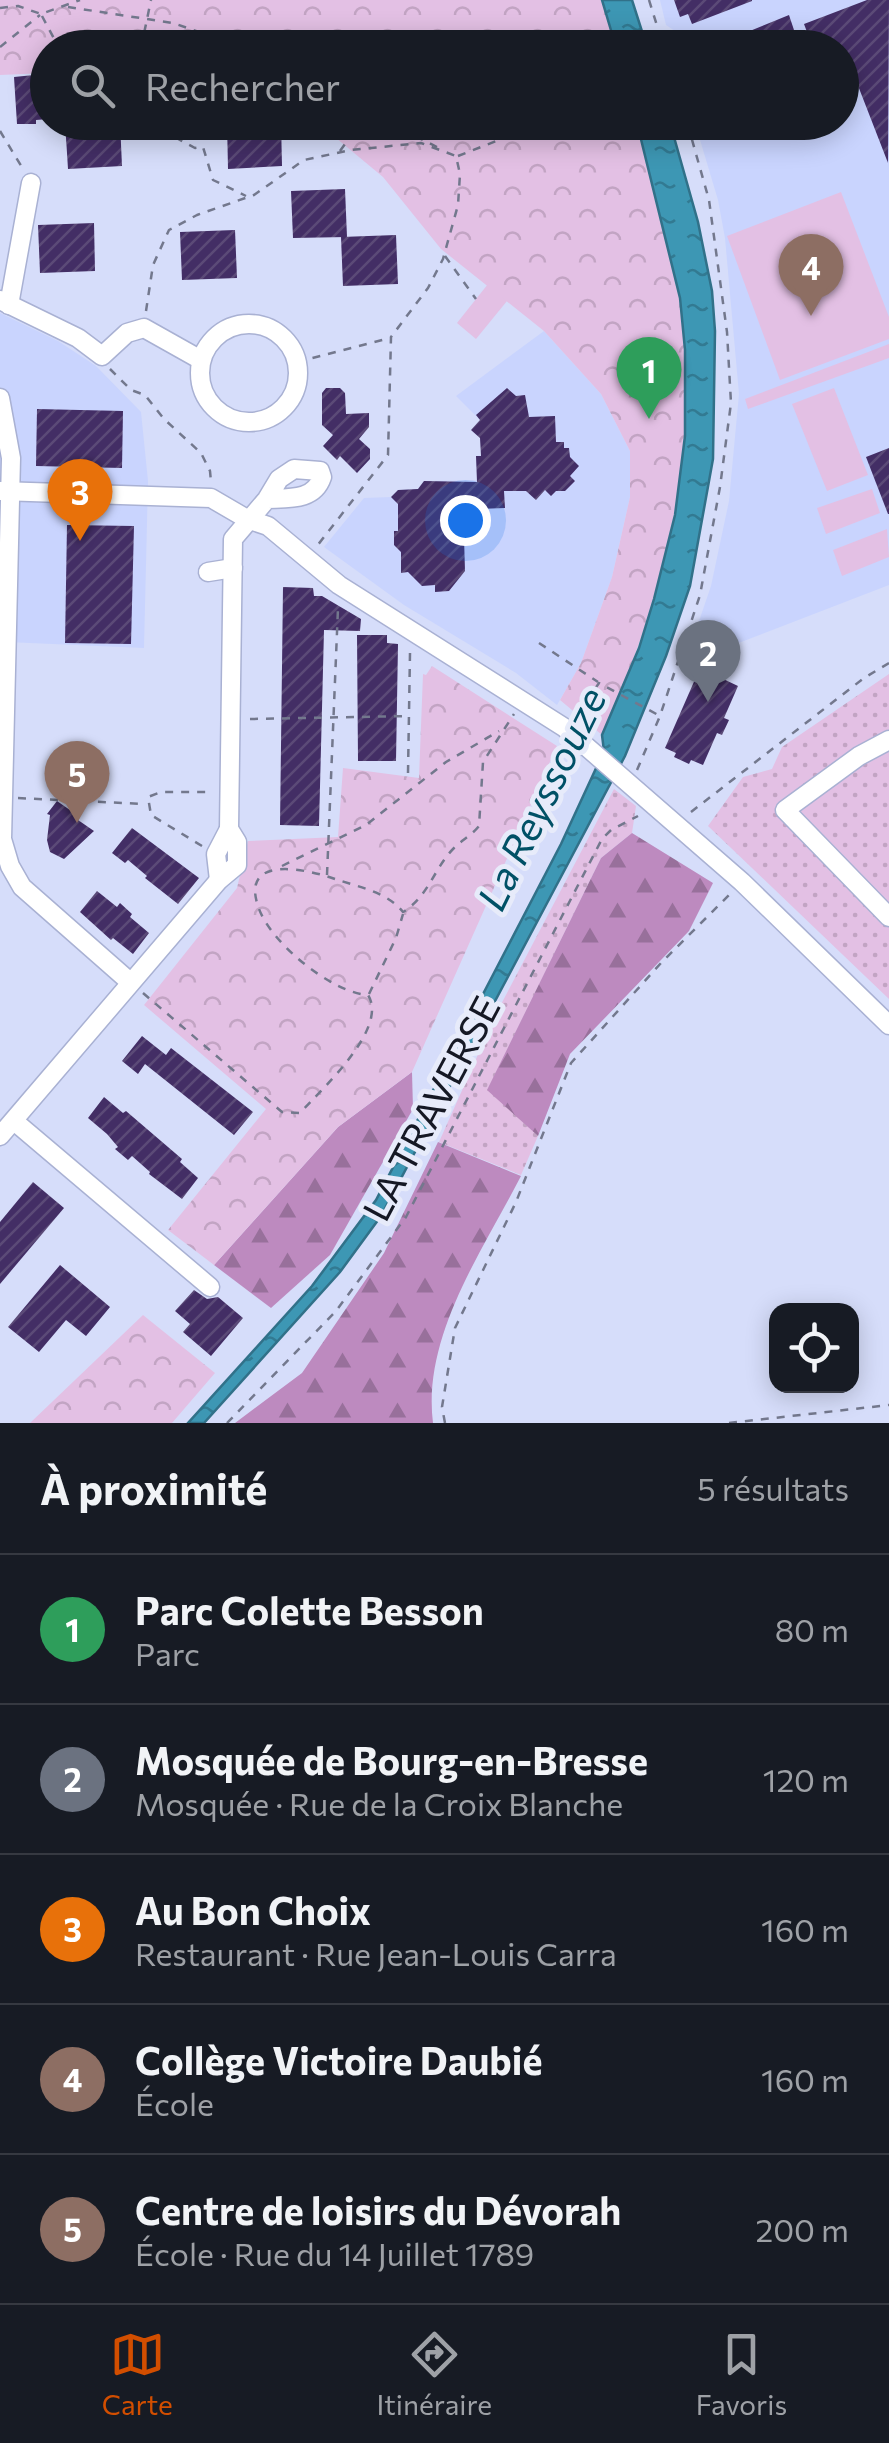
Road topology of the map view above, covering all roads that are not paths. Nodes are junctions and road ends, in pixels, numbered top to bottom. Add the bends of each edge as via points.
1 (31, 183) road end
2 (5, 302) edge
3 (201, 360) junction
4 (0, 398) edge
5 (5, 491) edge
6 (267, 499) dead end
7 (247, 519) junction
8 (233, 568) junction
9 (208, 572) dead end
10 (889, 740) edge
11 (2, 786) edge
12 (229, 830) junction
13 (218, 880) junction
14 (889, 917) edge
15 (130, 982) junction
16 (889, 1026) edge
17 (14, 1121) junction
18 (0, 1136) edge
19 (210, 1288) dead end

1 - 2 street
2 - 3 street via 102,356 144,328
3 - 3 street via 219,334 266,326 290,347 298,377 276,414 248,422 220,413 210,402 202,390
4 - 5 street via 11,458
5 - 7 street via 211,498
5 - 11 street
6 - 7 street
7 - 8 street via 233,539
7 - 16 street via 268,526 339,585 565,728 742,882
8 - 9 street
8 - 12 street
10 - 14 street via 785,810
11 - 15 street via 2,839 22,887
12 - 13 street via 216,854
12 - 13 street via 237,842 237,865
13 - 15 street
15 - 17 street
17 - 18 street
17 - 19 street

